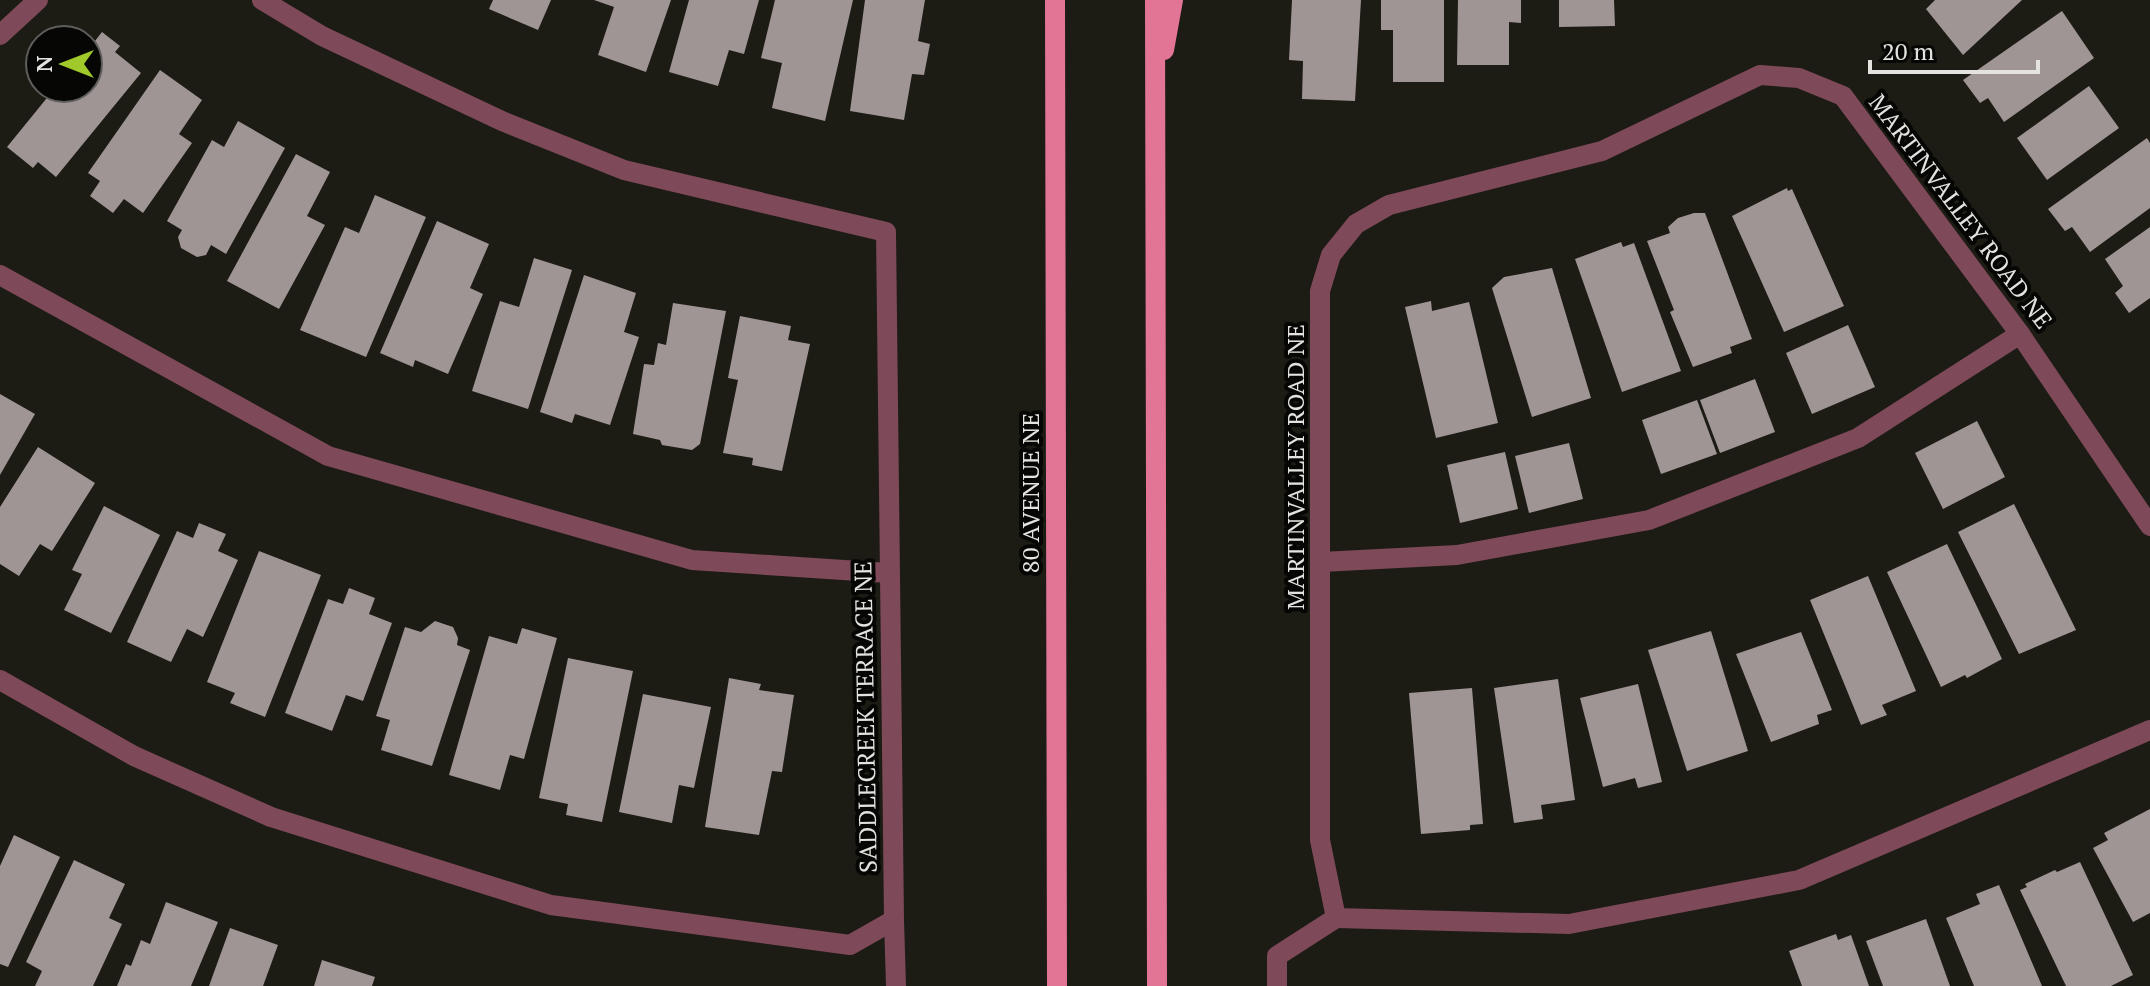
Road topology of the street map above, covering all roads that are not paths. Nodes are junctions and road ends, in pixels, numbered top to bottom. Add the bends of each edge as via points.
1 (38, 0) edge
2 (262, 0) edge
3 (1055, 0) edge
4 (1155, 0) edge
5 (1173, 0) edge
6 (0, 35) edge
7 (1155, 101) junction
8 (0, 275) edge
9 (2020, 334) junction
10 (2150, 526) edge
11 (1321, 562) junction
12 (889, 573) junction
13 (0, 680) edge
14 (2150, 730) edge
15 (1336, 918) junction
16 (894, 920) junction
17 (896, 986) edge
18 (1057, 986) edge
19 (1157, 986) edge
20 (1277, 986) edge

1 - 6 street
2 - 12 street, SADDLECREEK TERRACE NE via 322,36 475,108 624,170 886,232
3 - 18 main road, 80 AVENUE NE
4 - 7 main road
5 - 7 main road
7 - 19 main road
8 - 12 street via 328,456 692,560
9 - 10 street, MARTINVALLEY ROAD NE
9 - 11 street via 1858,438 1649,520 1457,555
9 - 11 street, MARTINVALLEY ROAD NE via 1843,96 1799,78 1760,75 1602,151 1389,205 1356,224 1331,255 1320,291
11 - 15 street, MARTINVALLEY ROAD NE via 1320,840
12 - 16 street, SADDLECREEK TERRACE NE
13 - 16 street via 134,756 271,817 551,905 850,945
14 - 15 street via 1799,880 1569,924
15 - 20 street via 1277,956
16 - 17 street, SADDLECREEK TERRACE NE

